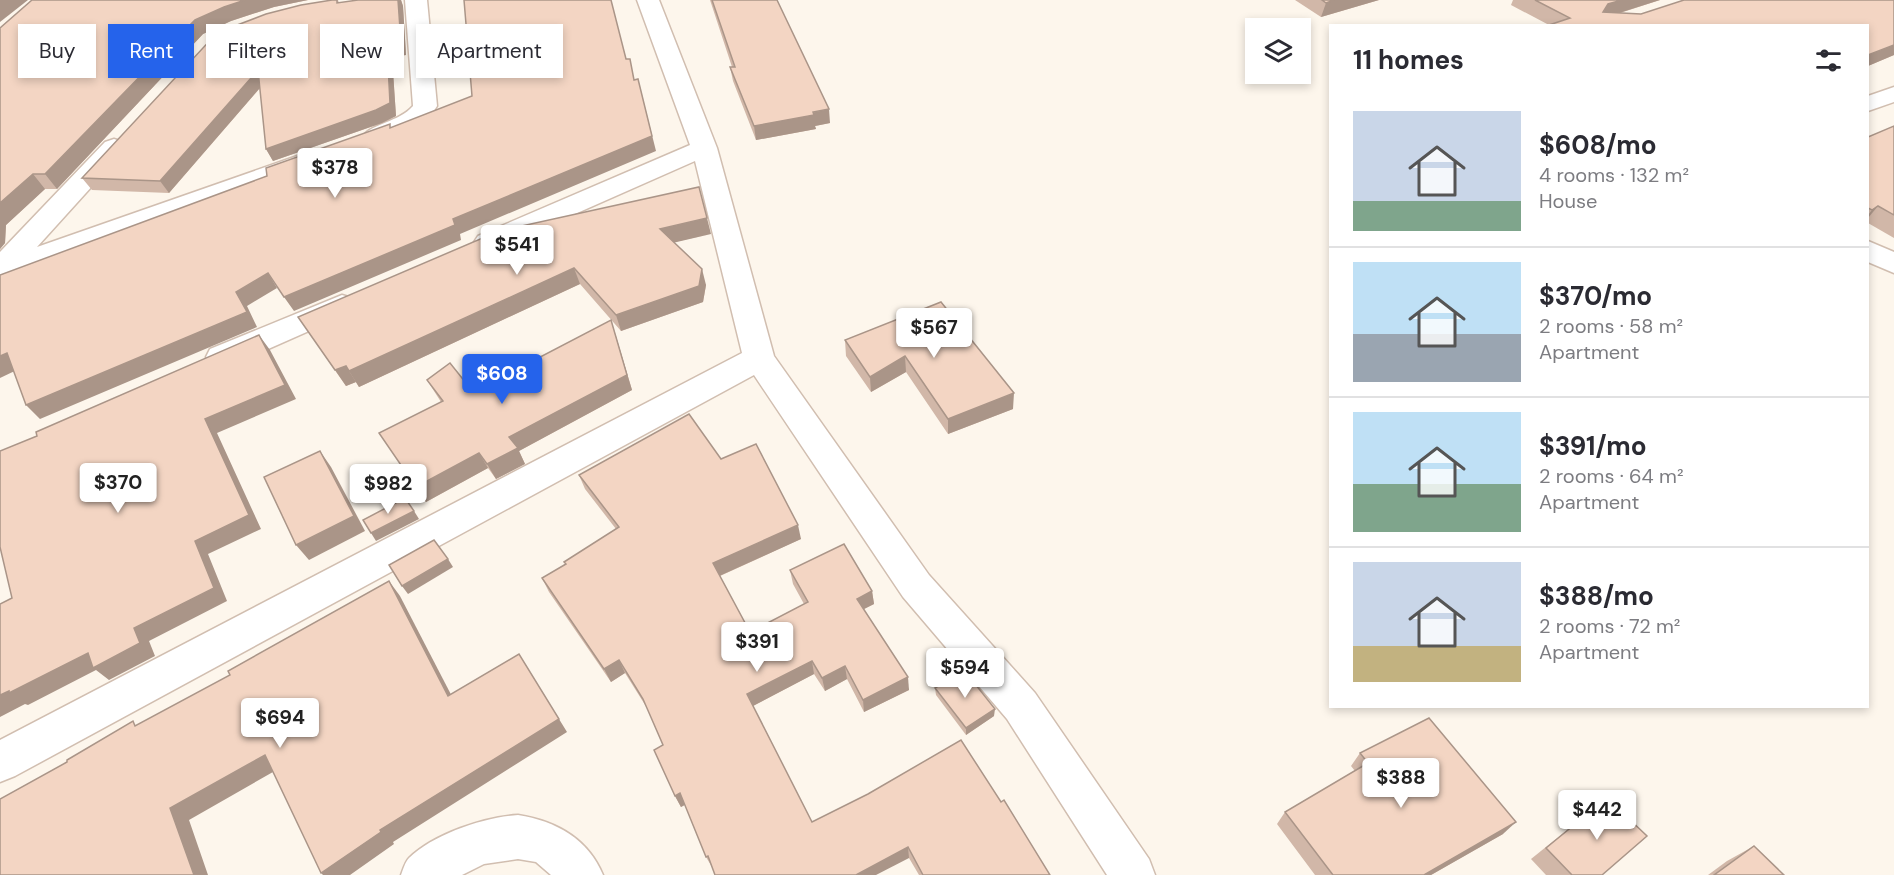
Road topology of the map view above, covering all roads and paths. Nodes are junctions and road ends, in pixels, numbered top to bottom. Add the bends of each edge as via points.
1 (416, 0) edge
2 (648, 0) edge
3 (1894, 94) edge
4 (1869, 104) edge
5 (126, 134) edge
6 (704, 148) junction
7 (1869, 251) edge
8 (462, 253) edge
9 (1894, 264) edge
10 (0, 269) edge
11 (363, 296) edge
12 (759, 358) junction
13 (198, 367) edge
14 (0, 762) edge
15 (423, 875) edge
16 (581, 875) edge
17 (1133, 875) edge

1 - 10 street via 424,106 421,113 392,130
2 - 6 street
3 - 4 street
5 - 10 street
6 - 8 street
6 - 12 street
7 - 9 street
11 - 13 street
12 - 14 street
12 - 17 street via 916,586 1021,706
15 - 16 street via 484,841 519,837 551,847

